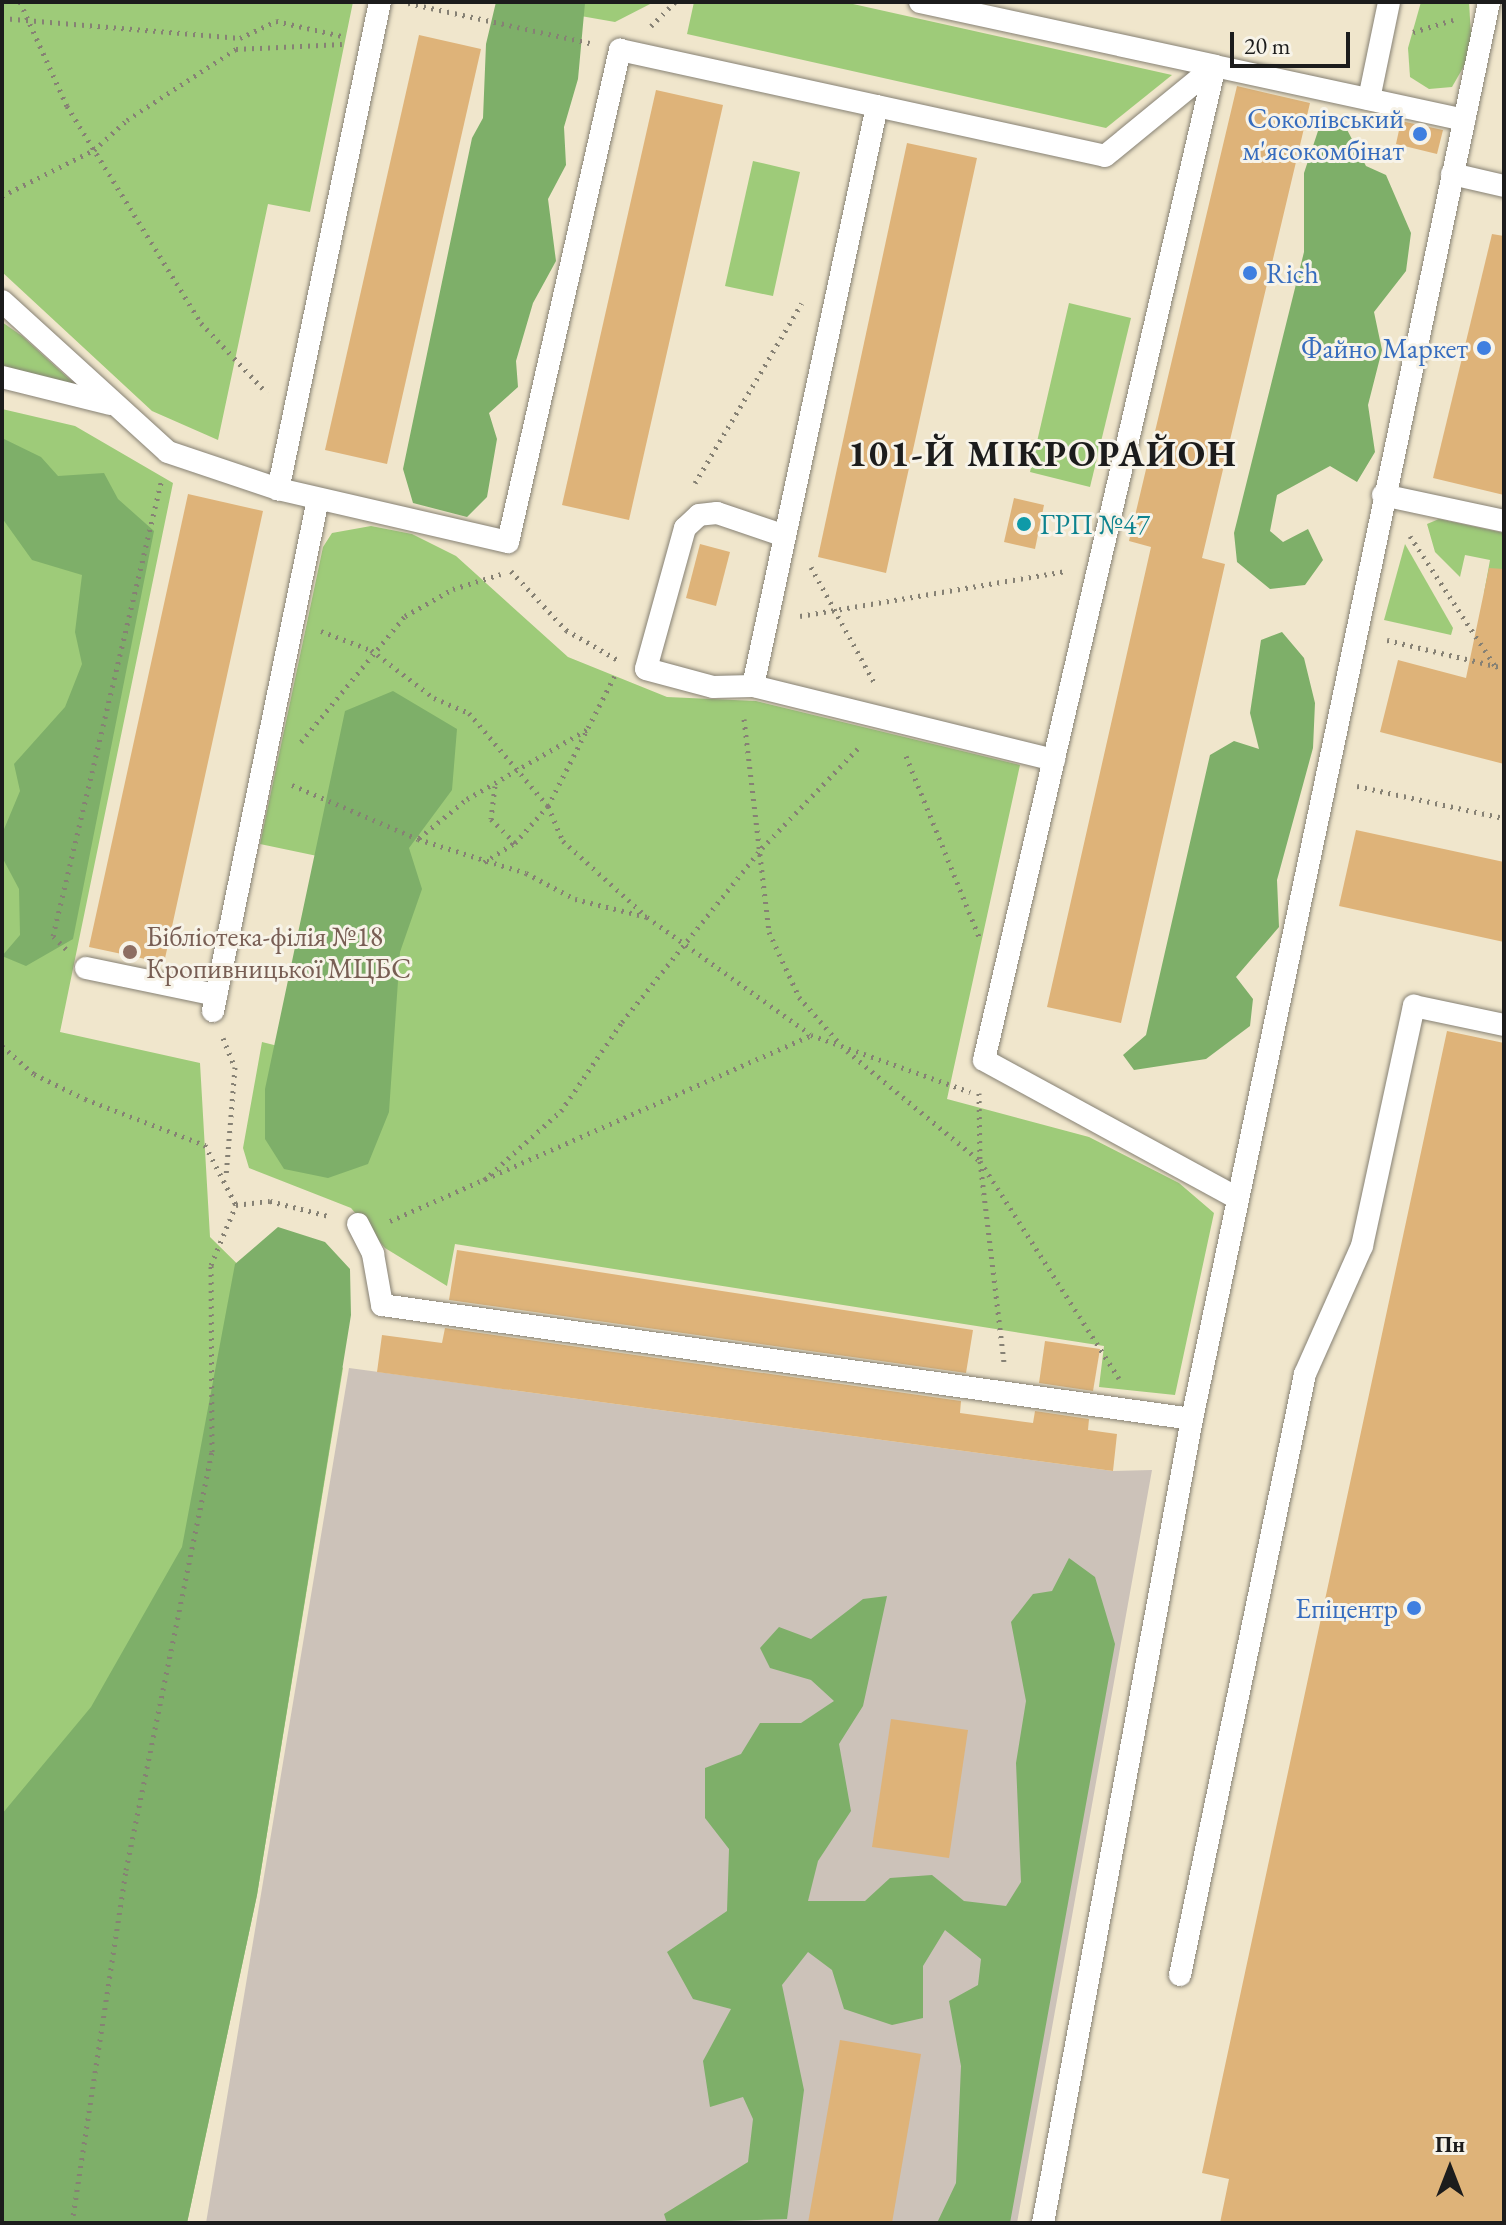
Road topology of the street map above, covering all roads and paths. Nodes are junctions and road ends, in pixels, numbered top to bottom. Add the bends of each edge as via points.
1 (20, 2) edge
2 (380, 2) edge
3 (402, 2) edge
4 (920, 2) edge
5 (1389, 2) edge
6 (1489, 5) edge
7 (2, 18) edge
8 (28, 21) junction
9 (370, 42) junction
10 (1381, 42) junction
11 (620, 50) junction
12 (1215, 66) junction
13 (1369, 99) junction
14 (877, 106) junction
15 (1464, 120) junction
16 (94, 150) junction
17 (1452, 174) junction
18 (1504, 186) edge
19 (2, 196) edge
20 (2, 301) edge
21 (2, 377) edge
22 (111, 404) junction
23 (292, 420) junction
24 (168, 452) junction
25 (278, 489) junction
26 (1383, 495) junction
27 (318, 499) junction
28 (1504, 521) edge
29 (785, 536) junction
30 (508, 542) junction
31 (1099, 565) junction
32 (511, 571) junction
33 (295, 611) junction
34 (767, 619) junction
35 (1355, 633) junction
36 (371, 650) junction
37 (1495, 666) junction
38 (1504, 668) edge
39 (646, 669) junction
40 (753, 686) junction
41 (713, 687) junction
42 (886, 719) junction
43 (592, 726) dead end
44 (1054, 760) junction
45 (262, 772) junction
46 (515, 773) junction
47 (1324, 779) junction
48 (495, 785) junction
49 (1504, 818) edge
50 (418, 839) junction
51 (515, 843) dead end
52 (762, 848) junction
53 (647, 917) junction
54 (685, 950) junction
55 (86, 968) joint
56 (214, 1003) junction
57 (1504, 1025) edge
58 (811, 1035) junction
59 (2, 1046) edge
60 (843, 1047) junction
61 (984, 1060) junction
62 (979, 1095) junction
63 (993, 1098) dead end
64 (980, 1161) junction
65 (226, 1176) junction
66 (478, 1185) junction
67 (1237, 1198) junction
68 (236, 1205) junction
69 (358, 1224) junction
70 (1008, 1393) junction
71 (1139, 1411) junction
72 (1192, 1419) junction
73 (1180, 1975) dead end
74 (72, 2223) edge
75 (1043, 2223) edge

1 - 8 path
2 - 9 lane
3 - 11 path
4 - 12 lane
5 - 10 lane
6 - 10 path
6 - 15 lane
7 - 8 path
8 - 9 path via 240,38 276,21
8 - 16 path
9 - 16 path via 236,49 127,120
9 - 23 lane
10 - 13 lane
11 - 14 lane
11 - 30 lane
12 - 13 lane
12 - 14 lane via 1105,156
12 - 31 lane
13 - 15 lane
14 - 29 lane
15 - 17 lane
16 - 19 path
16 - 23 path via 201,323
17 - 18 lane
17 - 26 lane
20 - 22 lane
21 - 22 lane
22 - 24 lane
23 - 25 lane
24 - 25 lane
24 - 55 path via 53,936
25 - 27 lane
26 - 28 lane
26 - 35 lane
26 - 37 path
27 - 30 lane
27 - 33 lane
29 - 34 lane
29 - 39 lane via 717,513 699,515 685,528
30 - 32 path
31 - 34 path via 841,613
31 - 44 lane
32 - 36 path via 453,589 405,616
32 - 39 path via 596,652
33 - 36 path via 332,640
33 - 45 lane
34 - 40 lane
35 - 37 path
35 - 47 lane
36 - 45 path via 303,740
36 - 46 path via 434,698 469,713
37 - 38 path
39 - 41 lane
40 - 41 lane
40 - 42 lane
41 - 52 path via 747,722
42 - 44 lane
42 - 52 path
43 - 46 path
44 - 61 lane
45 - 50 path
45 - 56 lane
46 - 48 path
46 - 53 path via 548,806 563,841
47 - 49 path
47 - 67 lane
48 - 50 path
48 - 51 path via 491,819
50 - 53 path via 526,873 575,899
52 - 54 path
52 - 60 path via 769,932 799,997
53 - 54 path
54 - 58 path
54 - 66 path via 622,1022 561,1111
55 - 56 lane
56 - 65 path via 235,1067
57 - 73 lane via 1414,1006 1362,1246 1305,1374
58 - 60 path
58 - 66 path
59 - 65 path via 34,1074 85,1099 205,1145
60 - 62 path
60 - 64 path
61 - 62 path
61 - 67 lane
62 - 63 path
62 - 64 path
64 - 70 path
64 - 71 path
65 - 68 path
66 - 69 path via 395,1221
67 - 72 lane
68 - 69 path via 270,1201
68 - 74 path via 211,1265 212,1452 126,1870
69 - 70 lane via 373,1254 382,1305
70 - 71 lane
71 - 72 lane
72 - 75 lane

